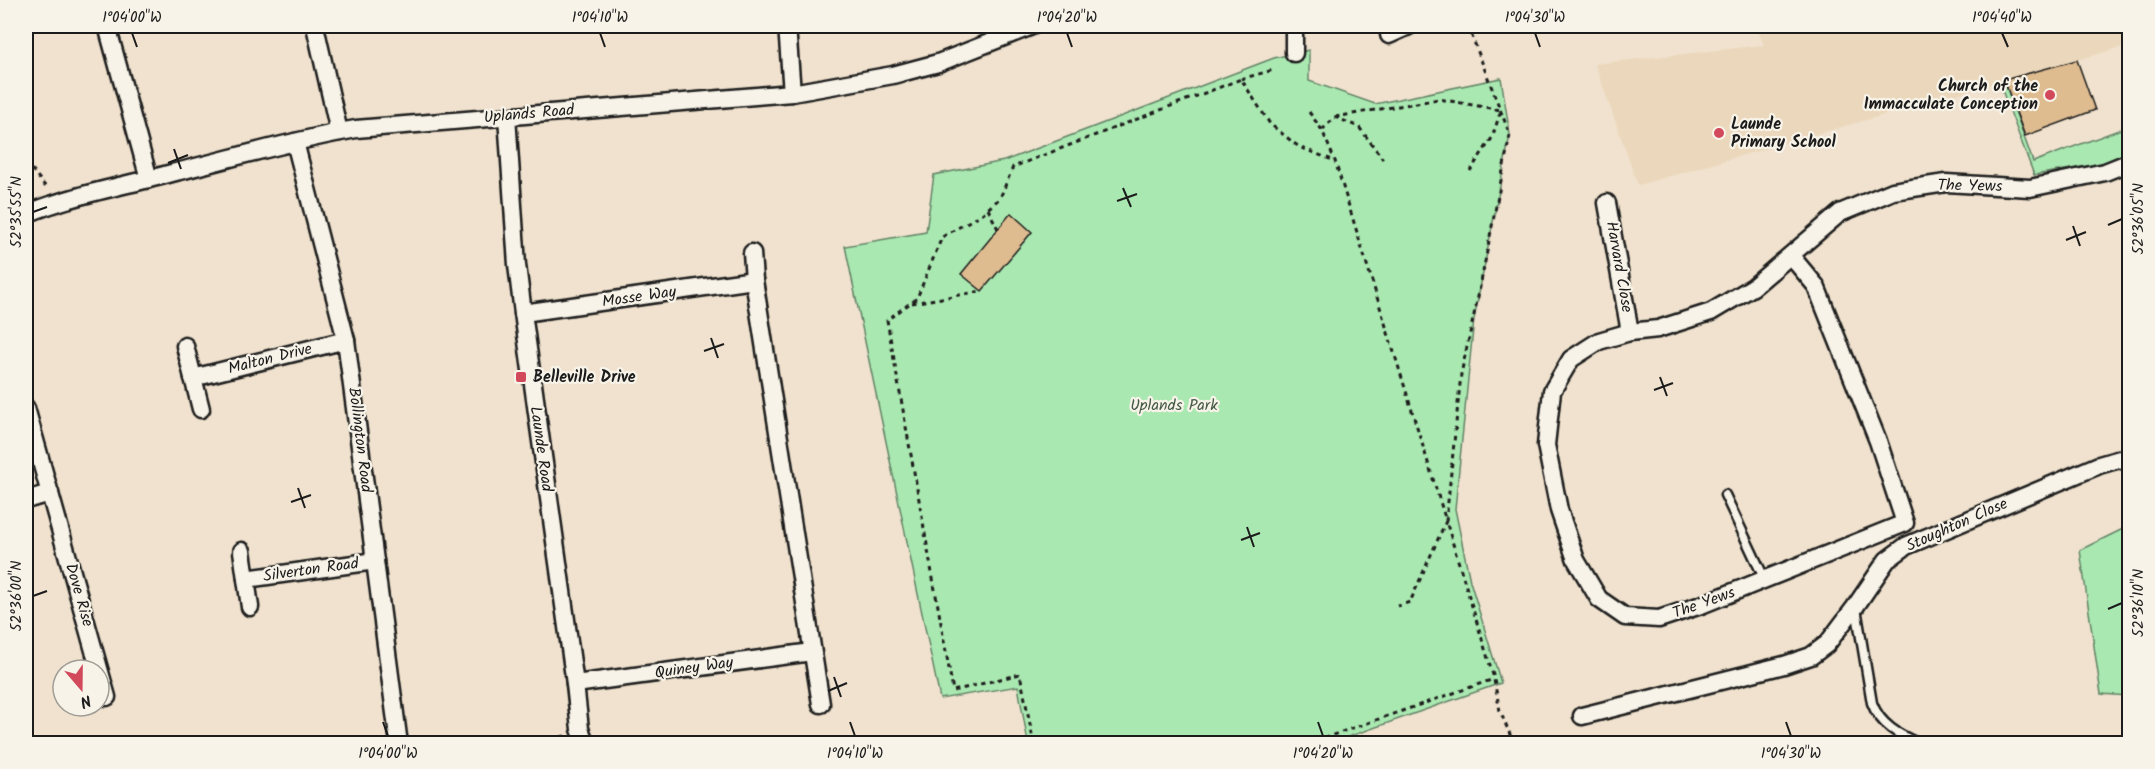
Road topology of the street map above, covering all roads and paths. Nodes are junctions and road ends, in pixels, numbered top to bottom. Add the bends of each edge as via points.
1 (107, 26) edge
2 (315, 26) edge
3 (787, 26) edge
4 (1032, 26) edge
5 (1294, 26) edge
6 (1409, 26) edge
7 (1468, 26) edge
8 (1389, 35) dead end
9 (1294, 53) dead end
10 (1273, 70) dead end
11 (1241, 79) junction
12 (792, 93) junction
13 (1501, 110) junction
14 (1309, 112) dead end
15 (507, 116) junction
16 (1335, 117) junction
17 (1322, 130) junction
18 (339, 132) junction
19 (295, 142) junction
20 (1383, 159) dead end
21 (1335, 161) junction
22 (26, 162) edge
23 (2130, 162) edge
24 (1470, 171) dead end
25 (149, 179) junction
26 (58, 203) junction
27 (1607, 203) dead end
28 (988, 209) junction
29 (26, 214) edge
30 (998, 229) dead end
31 (752, 253) dead end
32 (1791, 256) junction
33 (754, 280) junction
34 (982, 291) dead end
35 (910, 304) junction
36 (523, 313) junction
37 (1630, 332) junction
38 (346, 340) junction
39 (185, 346) dead end
40 (193, 378) junction
41 (26, 408) edge
42 (201, 409) dead end
43 (2130, 463) edge
44 (50, 493) junction
45 (1725, 495) dead end
46 (26, 501) edge
47 (1446, 521) junction
48 (242, 551) dead end
49 (375, 561) junction
50 (246, 579) junction
51 (1765, 580) junction
52 (1398, 606) dead end
53 (250, 607) dead end
54 (1856, 607) junction
55 (812, 652) junction
56 (96, 658) edge
57 (1494, 679) junction
58 (575, 684) junction
59 (820, 704) dead end
60 (1582, 716) dead end
61 (583, 736) edge
62 (399, 744) edge
63 (535, 744) edge
64 (1034, 744) edge
65 (1307, 744) edge
66 (1514, 744) edge
67 (1920, 744) edge

1 - 25 street
2 - 18 street
3 - 12 street
4 - 12 street, Uplands Road via 938,63
5 - 9 street
6 - 8 street
7 - 13 path
10 - 11 path
11 - 21 path via 1270,124 1299,147
11 - 28 path via 1013,167 1000,198
12 - 15 street, Uplands Road
13 - 16 path via 1439,99
13 - 24 path via 1491,138
13 - 47 path via 1510,135 1461,374
14 - 17 path
15 - 18 street, Uplands Road
15 - 36 street, Launde Road
16 - 17 path
16 - 20 path via 1359,127
17 - 21 path
18 - 19 street, Uplands Road
19 - 25 street, Uplands Road
19 - 38 street, Bollington Road
21 - 47 path
22 - 26 path
23 - 32 street, The Yews via 2105,172 2030,188 1946,183 1893,191 1840,213
25 - 26 street, Uplands Road
26 - 29 street, Uplands Road
27 - 37 street, Harvard Close
28 - 30 path
28 - 35 path via 942,237 917,298
31 - 33 street
32 - 37 street, The Yews via 1754,287 1711,312 1658,329
32 - 51 street, The Yews via 1816,286 1878,441 1905,523
33 - 36 street, Mosse Way
33 - 55 street
34 - 35 path
35 - 64 path via 887,320 953,691 1020,674
36 - 58 street, Launde Road
37 - 51 street, The Yews via 1599,341 1571,359 1552,391 1546,445 1576,560 1599,599 1625,617 1659,619
38 - 40 street, Malton Drive
38 - 49 street, Bollington Road
39 - 40 street
40 - 42 street
41 - 44 street, Dove Rise
43 - 54 street, Stoughton Close via 2120,459 2099,465 1906,546 1887,560
44 - 46 street
44 - 56 street, Dove Rise
45 - 51 lane
47 - 52 path via 1410,602
47 - 57 path
48 - 50 street
49 - 50 street, Silverton Road
49 - 62 street, Bollington Road
50 - 53 street
54 - 60 street, Stoughton Close via 1827,644 1811,656
54 - 67 lane via 1876,715 1902,736
55 - 58 street, Quiney Way
55 - 59 street
57 - 65 path
57 - 66 path via 1500,711
58 - 61 street, Launde Road
61 - 63 path

